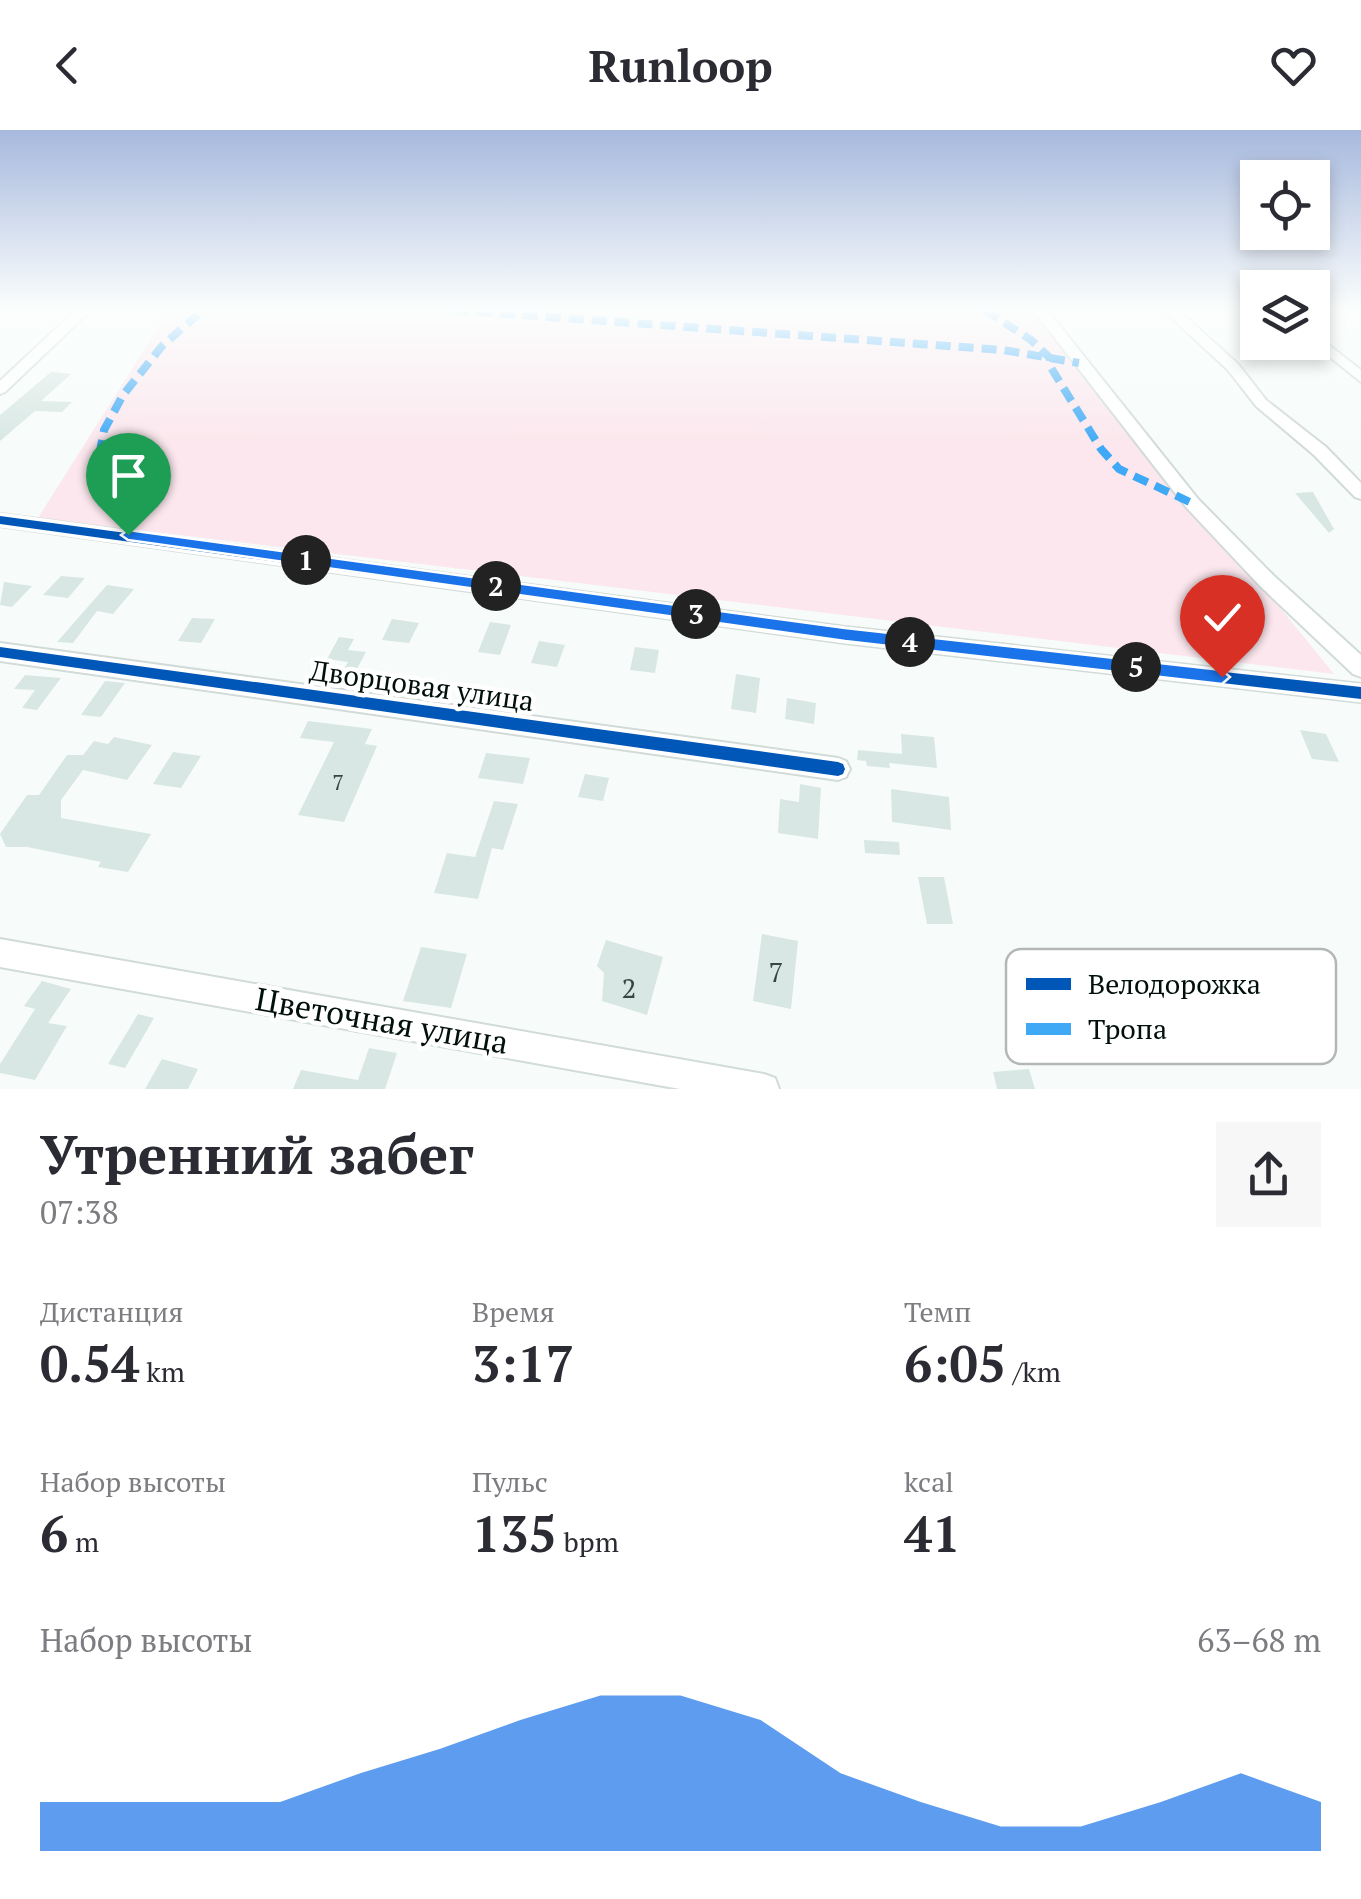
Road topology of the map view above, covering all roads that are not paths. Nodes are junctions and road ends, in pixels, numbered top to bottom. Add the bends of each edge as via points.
1 (36, 355) edge
2 (1076, 355) edge
3 (1220, 355) edge
4 (1334, 355) edge
5 (1361, 378) edge
6 (0, 389) edge
7 (1361, 493) edge
8 (0, 520) edge
9 (0, 652) edge
10 (1361, 668) edge
11 (1361, 692) edge
12 (838, 769) dead end
13 (0, 954) edge
14 (764, 1089) edge

1 - 6 street
2 - 10 street via 1203,514
3 - 7 street via 1261,403
4 - 5 street
8 - 11 street via 845,635
9 - 12 street, Дворцовая улица
13 - 14 street, Цветочная улица

